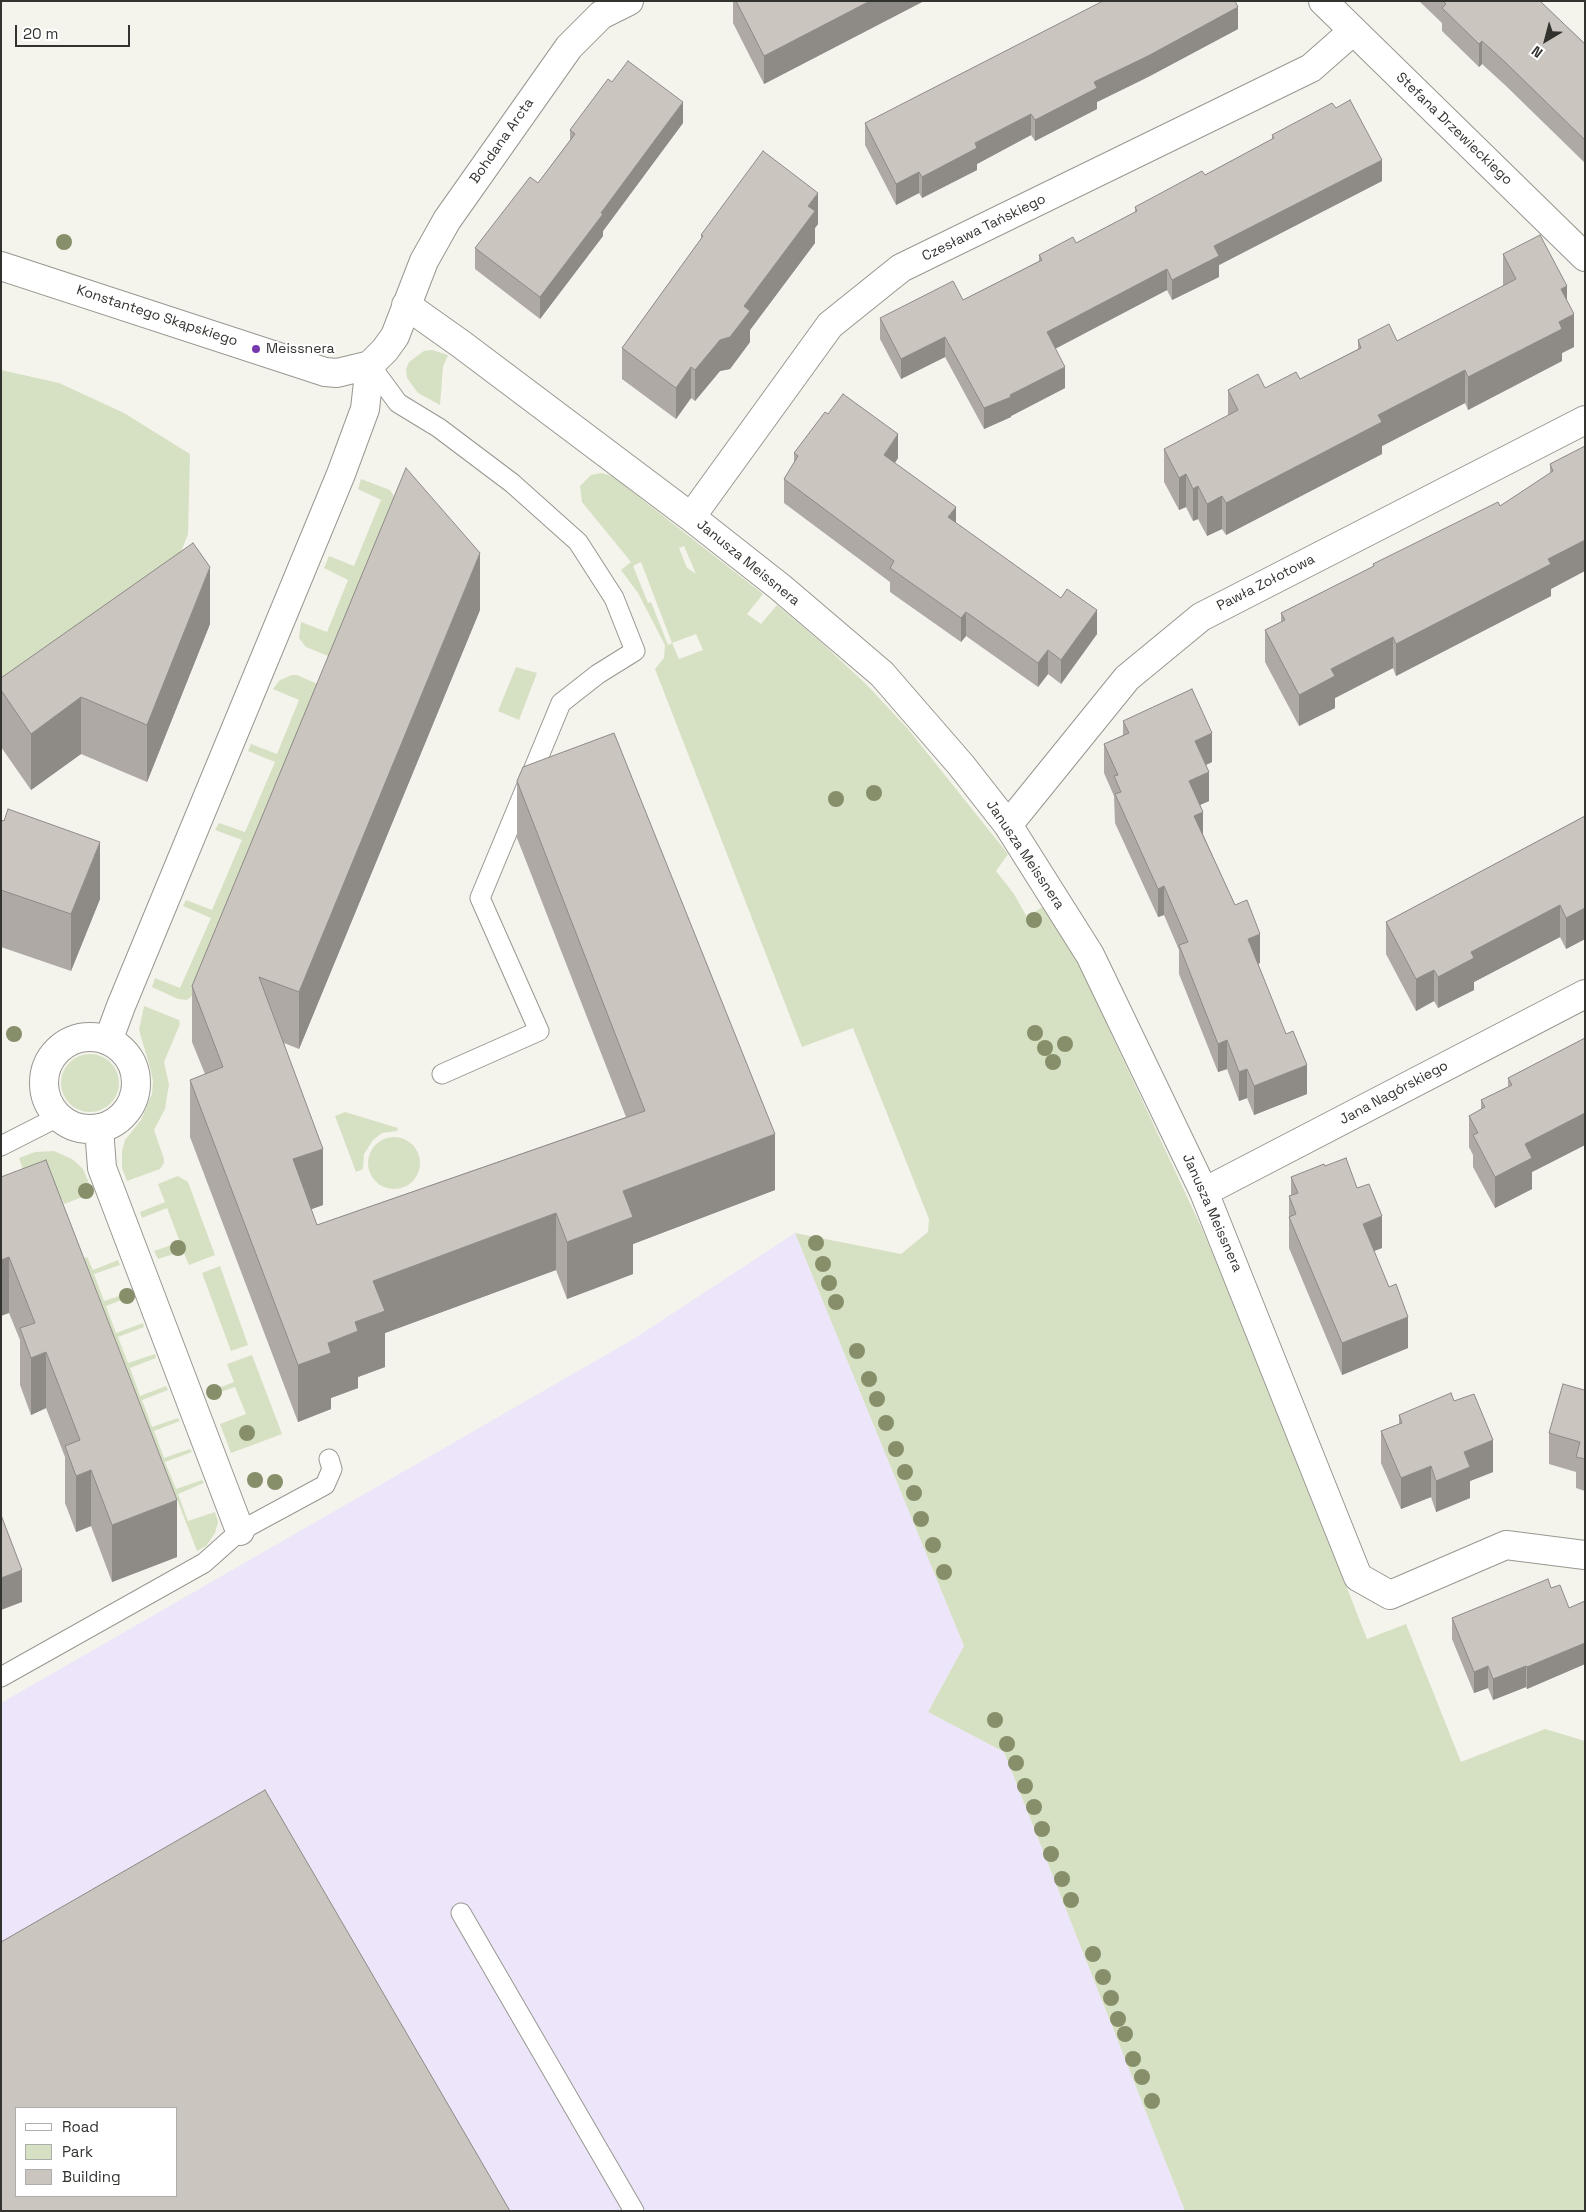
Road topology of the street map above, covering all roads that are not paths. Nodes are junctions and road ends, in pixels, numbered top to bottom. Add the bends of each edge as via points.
1 (629, 1) edge
2 (1323, 1) edge
3 (1353, 31) junction
4 (1585, 258) edge
5 (1, 266) edge
6 (406, 306) junction
7 (370, 364) junction
8 (1585, 420) edge
9 (691, 518) junction
10 (1008, 825) junction
11 (1585, 994) edge
12 (108, 1041) junction
13 (442, 1074) dead end
14 (58, 1117) junction
15 (99, 1128) junction
16 (1, 1146) edge
17 (1204, 1192) junction
18 (330, 1459) dead end
19 (240, 1531) junction
20 (1585, 1555) edge
21 (1, 1676) edge
22 (461, 1913) dead end
23 (634, 2211) edge

1 - 6 street, Bohdana Arcta via 601,15 569,47 432,243
2 - 3 street, Stefana Drzewieckiego
3 - 4 street, Stefana Drzewieckiego
3 - 9 street, Czesława Tańskiego via 1311,68 902,268 830,325
5 - 7 street, Konstantego Skąpskiego via 325,372 337,373
6 - 7 street, Bohdana Arcta via 395,336 386,350
6 - 9 street, Janusza Meissnera via 462,344
7 - 12 street via 365,409 341,474
7 - 13 lane via 398,403 438,428 512,483 578,542 614,598 635,651 598,674 561,704 480,898 539,1031
8 - 10 street, Pawła Zołotowa via 1201,617 1127,678
9 - 10 street, Janusza Meissnera via 780,586 882,674
10 - 17 street, Janusza Meissnera via 1090,955
11 - 17 street, Jana Nagórskiego
12 - 14 street via 87,1037 73,1040 60,1047 49,1061 44,1089 48,1104
12 - 15 street via 128,1058 136,1085 132,1102 124,1114
14 - 15 street via 83,1129
14 - 16 lane
15 - 19 street via 102,1168
17 - 20 street, Janusza Meissnera via 1358,1577 1390,1595 1506,1545
18 - 19 lane via 332,1469 325,1485
19 - 21 lane via 204,1563
22 - 23 lane

